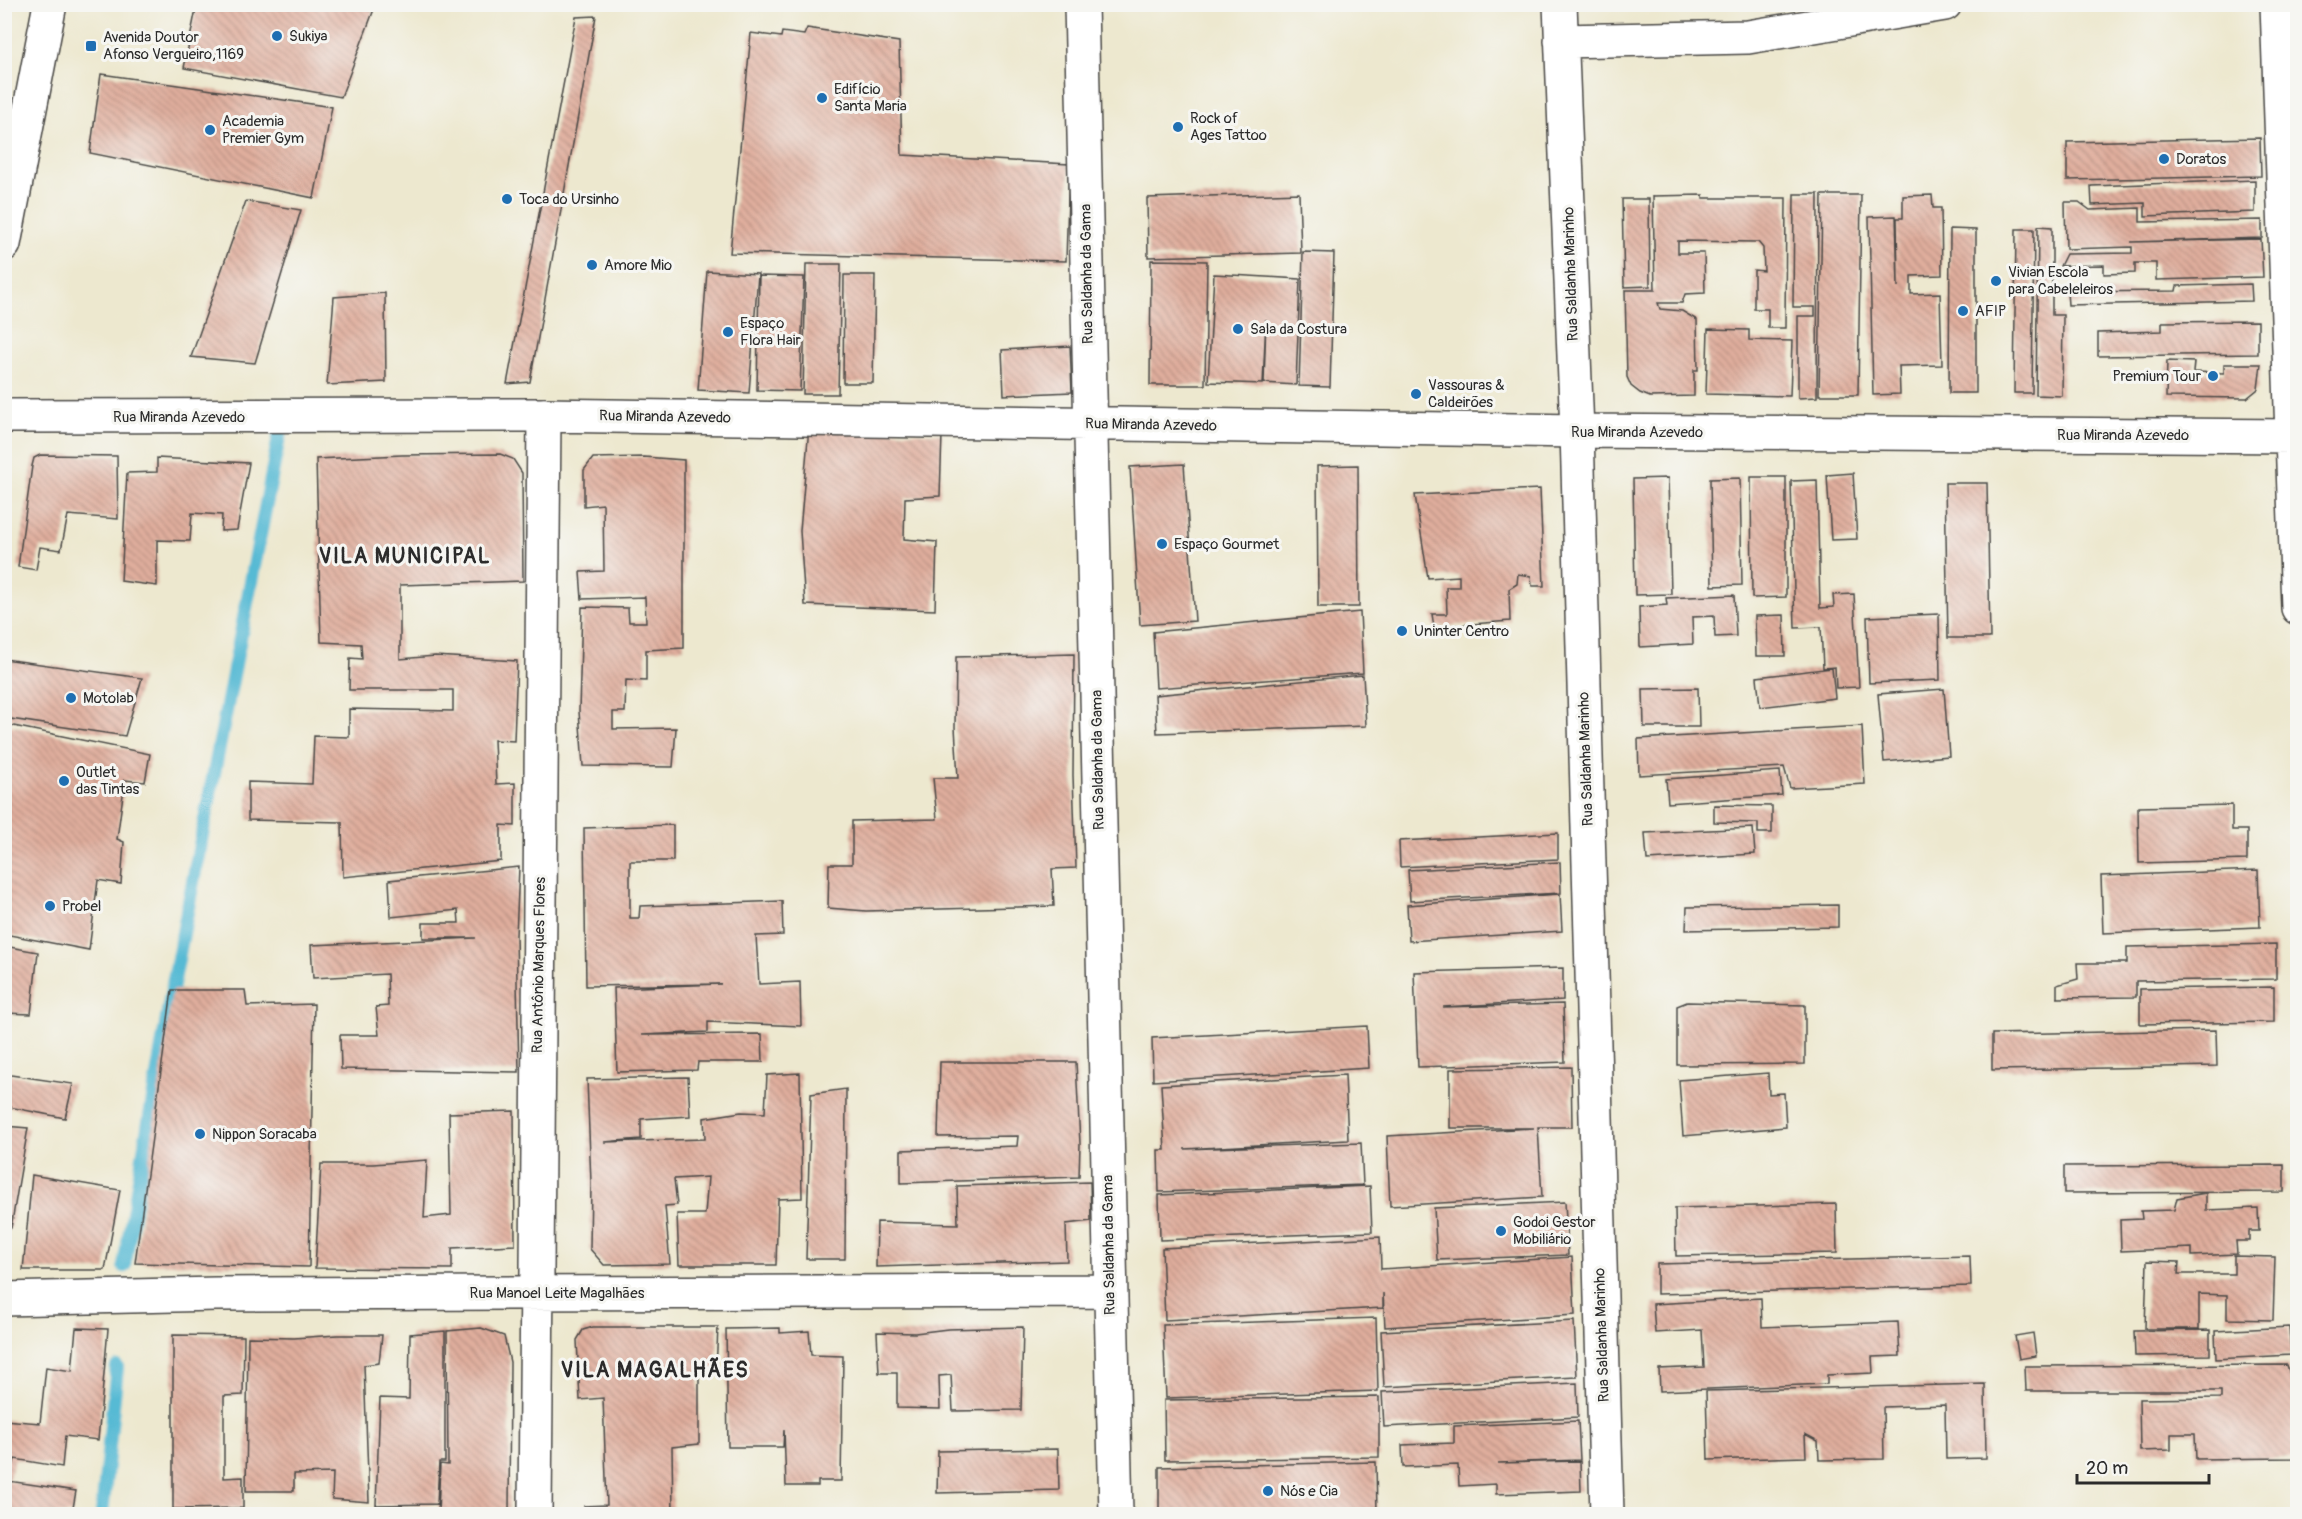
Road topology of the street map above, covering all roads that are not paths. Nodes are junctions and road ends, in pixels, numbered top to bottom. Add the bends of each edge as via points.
1 (51, 4) edge
2 (1081, 4) edge
3 (1560, 4) edge
4 (1945, 4) edge
5 (2277, 4) edge
6 (1561, 41) junction
7 (2289, 80) edge
8 (4, 244) edge
9 (544, 415) junction
10 (4, 416) edge
11 (1091, 424) junction
12 (1577, 431) junction
13 (2294, 436) edge
14 (2298, 608) edge
15 (1110, 1291) junction
16 (536, 1293) junction
17 (4, 1299) edge
18 (535, 1515) edge
19 (1116, 1515) edge
20 (1607, 1515) edge

1 - 8 street
2 - 11 street, Rua Saldanha da Gama
3 - 6 street, Rua Saldanha Marinho
4 - 6 street via 1748,37
5 - 7 street
6 - 12 street, Rua Saldanha Marinho
7 - 13 street
9 - 10 street, Rua Miranda Azevedo
9 - 11 street, Rua Miranda Azevedo
9 - 16 street, Rua Antônio Marques Flores
11 - 12 street, Rua Miranda Azevedo
11 - 15 street, Rua Saldanha da Gama
12 - 13 street, Rua Miranda Azevedo
12 - 20 street, Rua Saldanha Marinho
13 - 14 street
15 - 16 street, Rua Manoel Leite Magalhães
15 - 19 street, Rua Saldanha da Gama
16 - 17 street, Rua Manoel Leite Magalhães
16 - 18 street, Rua Antônio Marques Flores

